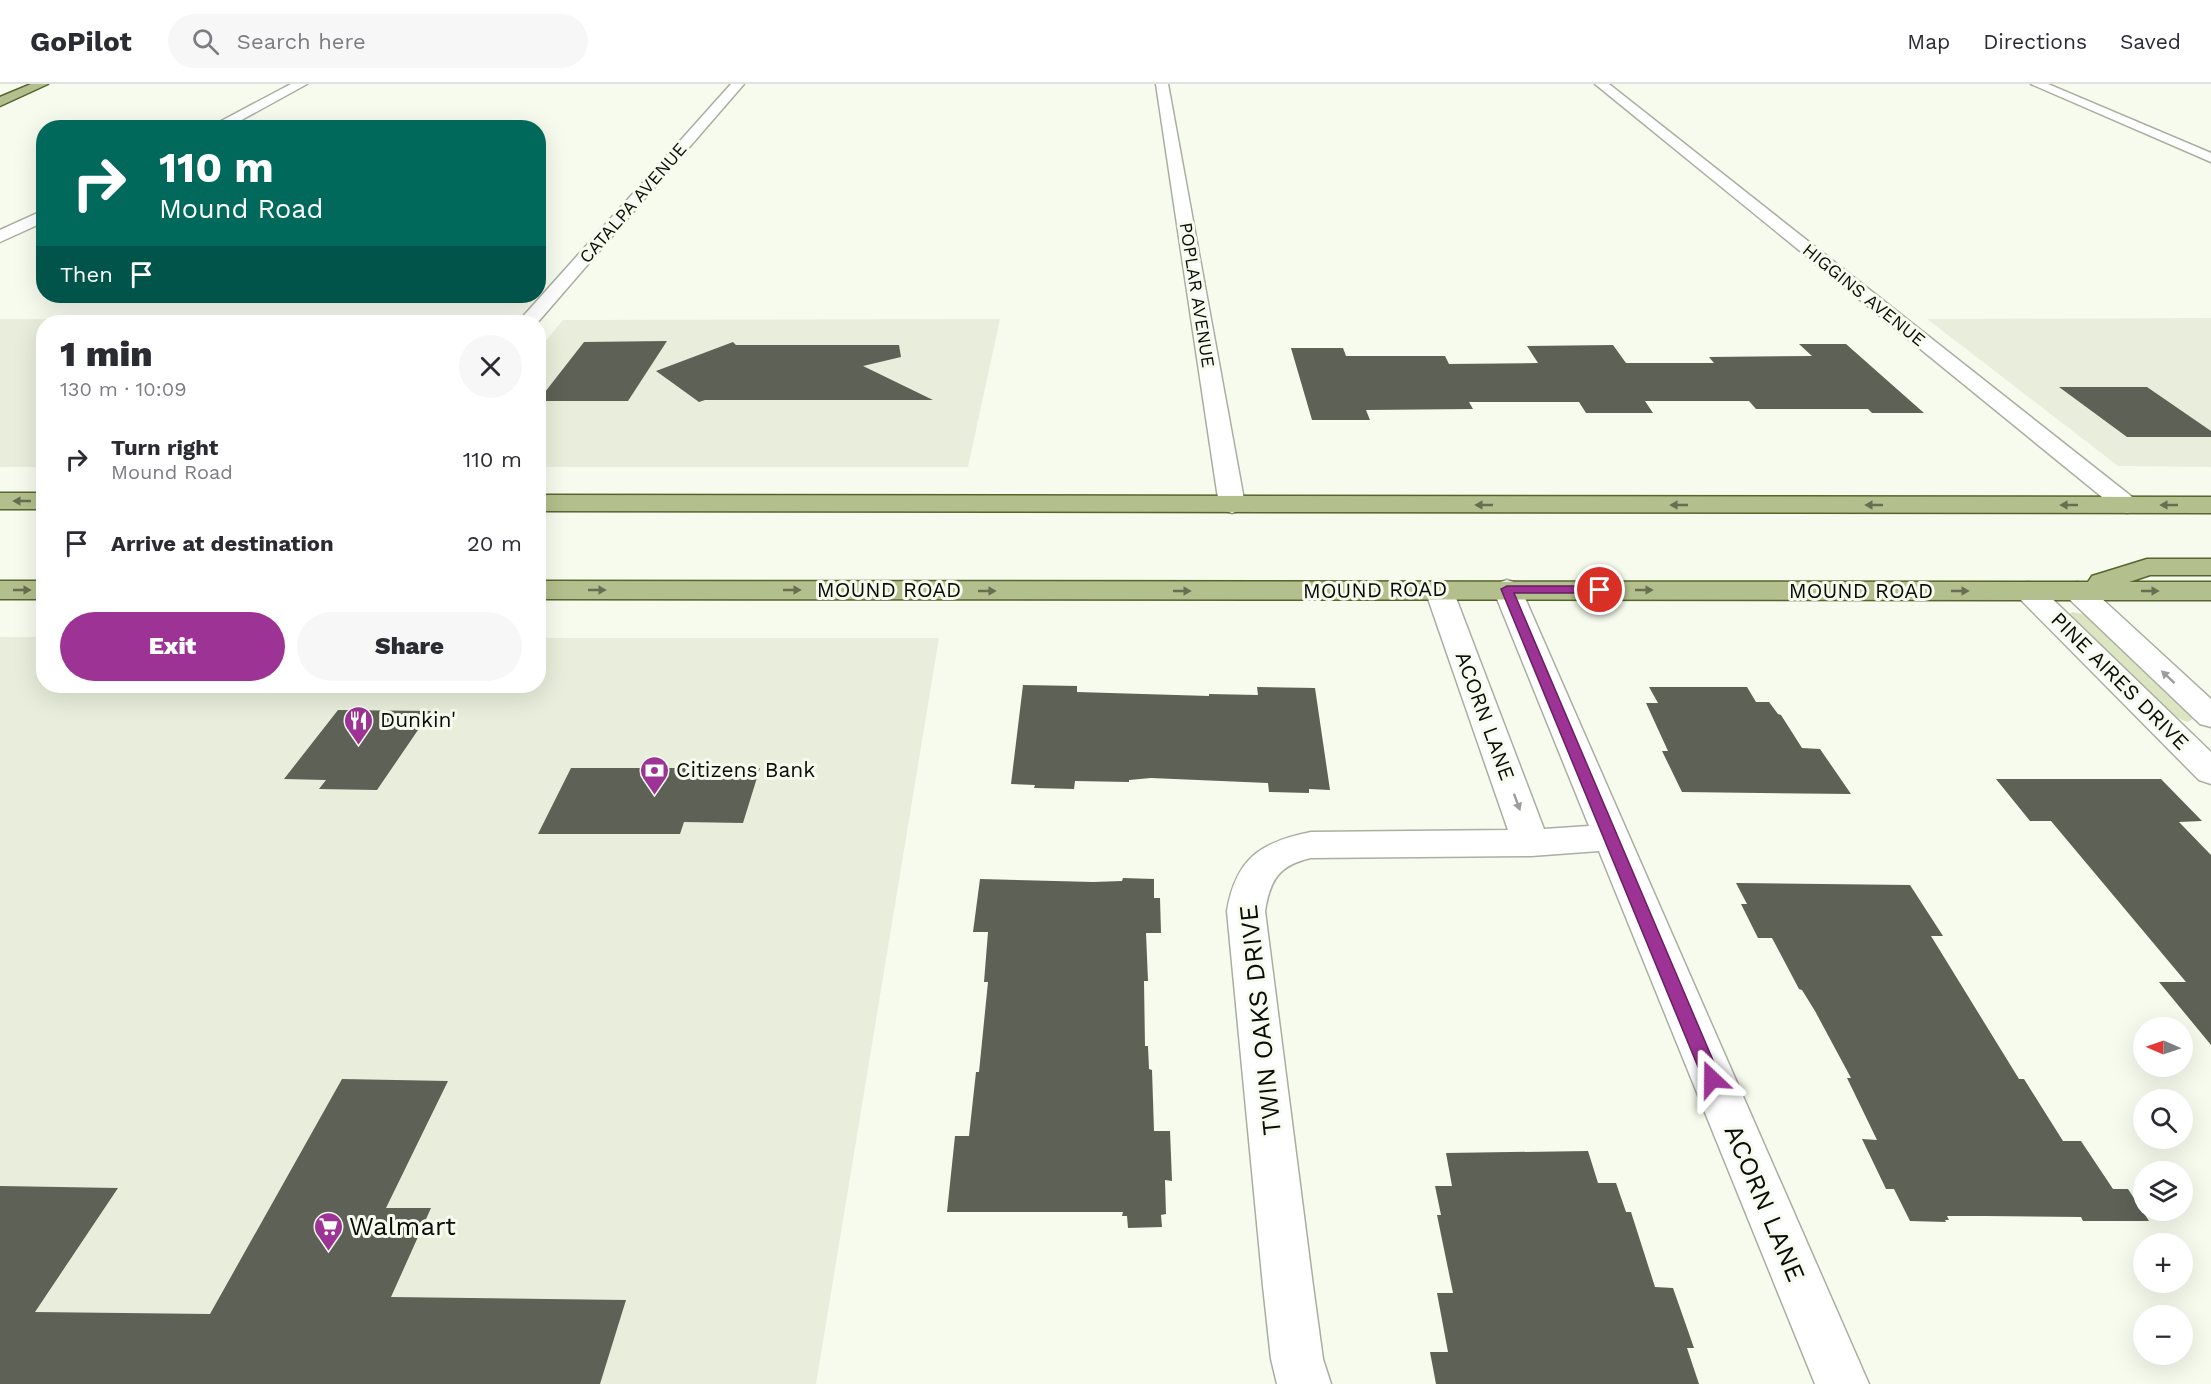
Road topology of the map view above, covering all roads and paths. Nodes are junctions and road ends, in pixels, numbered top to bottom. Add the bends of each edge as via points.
1 (42, 84) edge
2 (301, 84) edge
3 (738, 84) edge
4 (1162, 84) edge
5 (1601, 84) edge
6 (2037, 84) edge
7 (0, 102) edge
8 (231, 120) edge
9 (2211, 158) edge
10 (36, 219) edge
11 (0, 237) edge
12 (546, 302) edge
13 (545, 303) edge
14 (534, 315) edge
15 (0, 501) edge
16 (36, 501) edge
17 (546, 503) edge
18 (813, 505) junction
19 (1232, 505) junction
20 (2127, 505) junction
21 (2211, 505) edge
22 (546, 522) edge
23 (2211, 567) edge
24 (1507, 589) junction
25 (0, 590) edge
26 (36, 590) edge
27 (546, 590) edge
28 (1438, 590) junction
29 (2028, 591) junction
30 (2077, 591) junction
31 (2211, 591) edge
32 (2211, 717) edge
33 (2211, 772) edge
34 (1610, 837) junction
35 (1531, 843) junction
36 (1304, 1384) edge
37 (1842, 1384) edge

1 - 7 main road
2 - 8 street
3 - 12 street, CATALPA AVENUE
4 - 19 street, POPLAR AVENUE
5 - 20 street, HIGGINS AVENUE
6 - 9 street
10 - 11 street
13 - 14 street, CATALPA AVENUE
16 -> 15 main road
17 - 18 main road
18 - 19 main road
18 - 22 main road via 735,523
20 -> 19 main road
21 -> 20 main road
23 - 30 main road via 2146,567
24 - 28 main road, MOUND ROAD
24 -> 29 main road, MOUND ROAD
24 - 34 street, ACORN LANE
25 -> 26 main road
27 -> 28 main road, MOUND ROAD
28 -> 35 street, ACORN LANE
29 - 30 main road, MOUND ROAD
29 - 33 street, PINE AIRES DRIVE
30 -> 31 main road, MOUND ROAD
32 -> 30 street, PINE AIRES DRIVE
34 - 35 street, TWIN OAKS DRIVE
34 - 37 street, ACORN LANE
35 - 36 street, TWIN OAKS DRIVE via 1311,845 1289,849 1271,859 1248,891 1246,911 1282,1228 1297,1359

